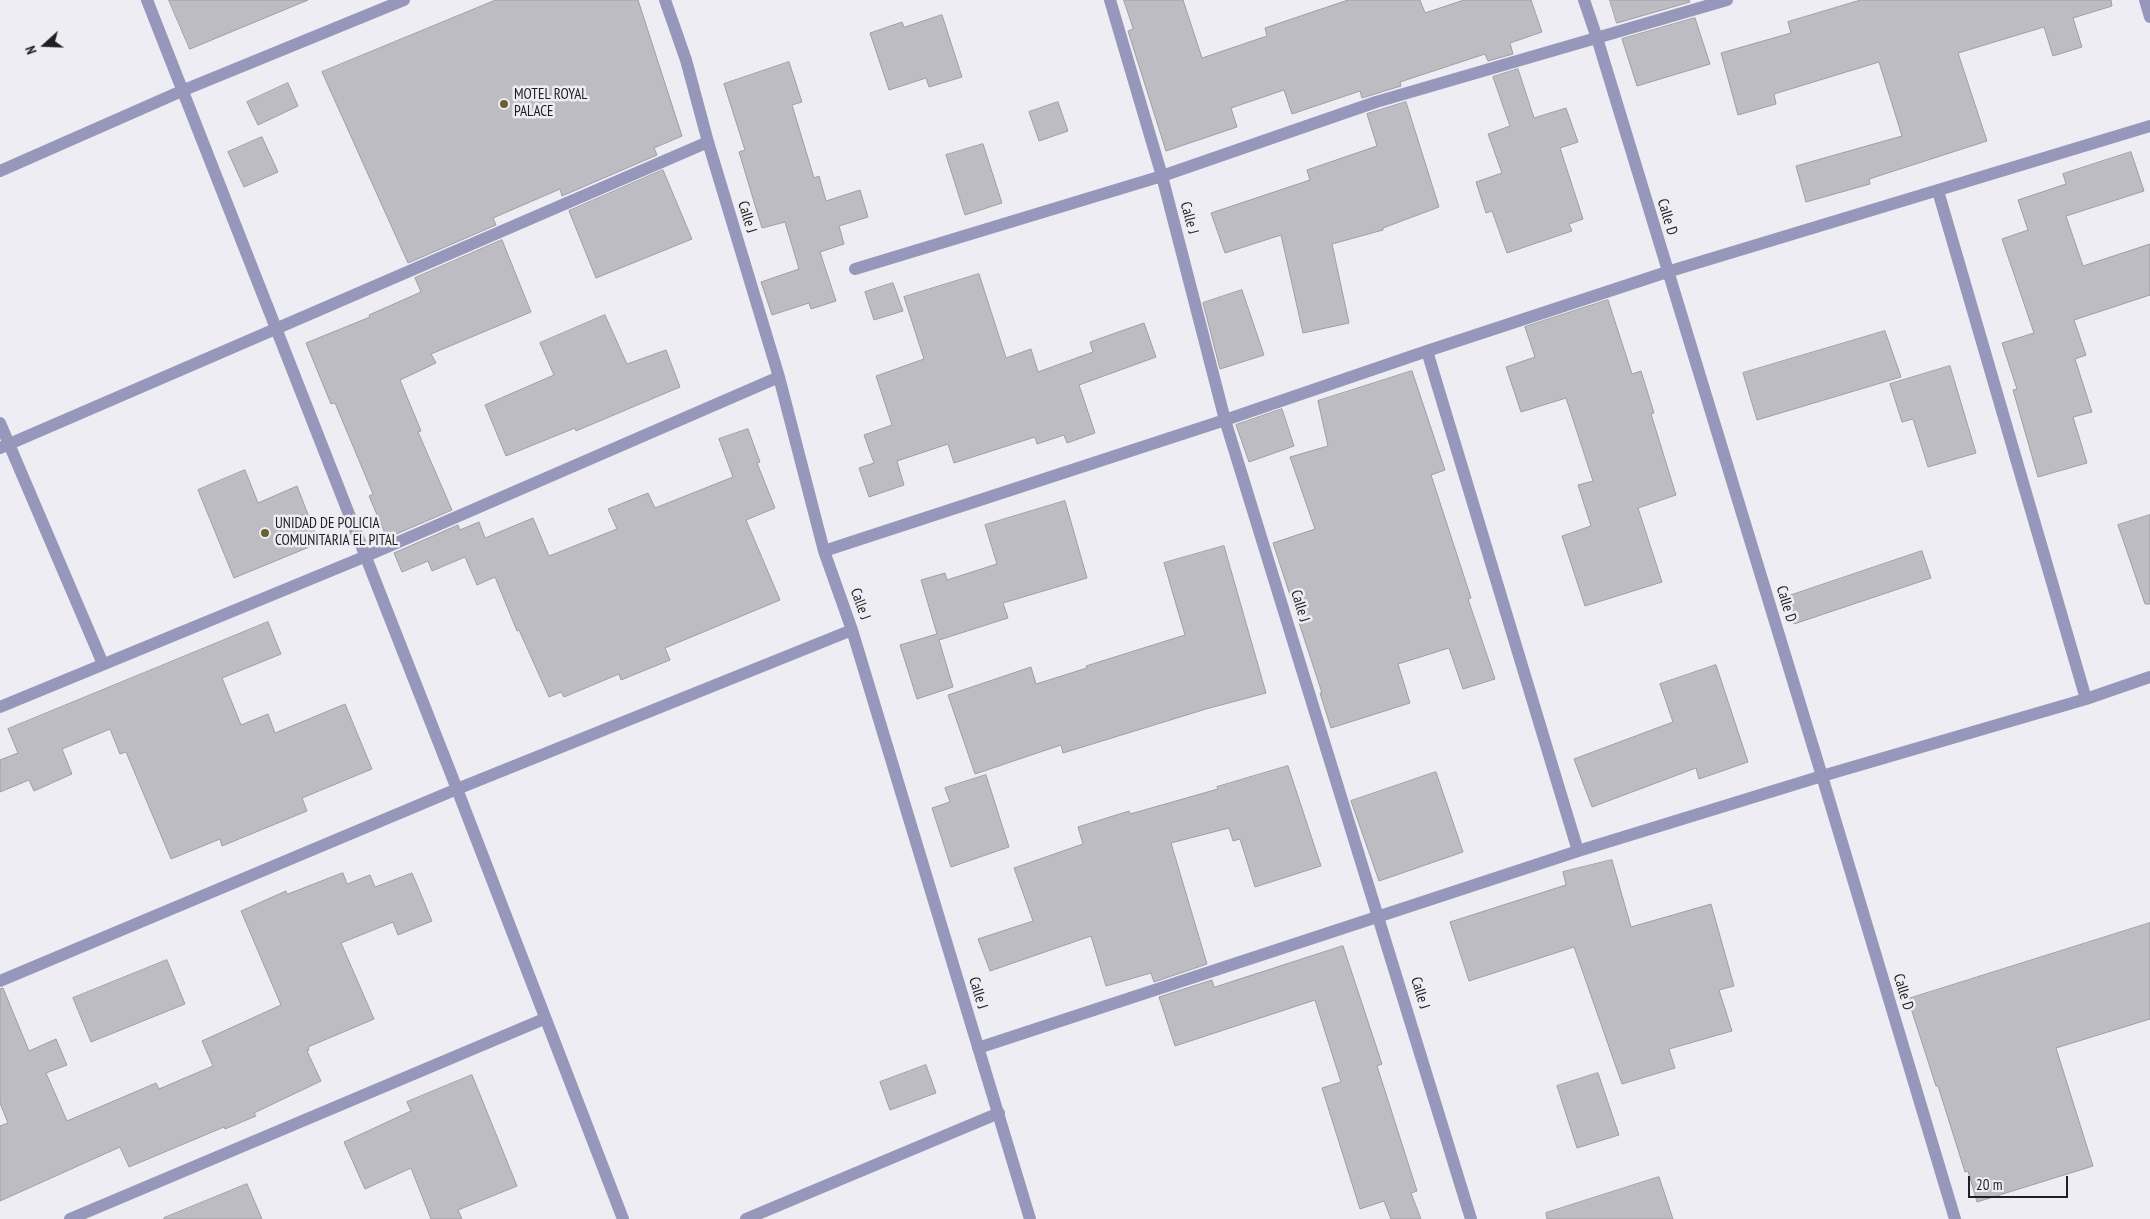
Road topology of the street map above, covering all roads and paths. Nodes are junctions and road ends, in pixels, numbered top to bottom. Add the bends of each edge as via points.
1 (147, 0) edge
2 (404, 0) edge
3 (664, 0) edge
4 (1110, 0) edge
5 (1584, 0) edge
6 (1727, 0) edge
7 (2145, 0) edge
8 (2150, 17) edge
9 (1597, 38) junction
10 (184, 90) junction
11 (2150, 126) edge
12 (708, 142) junction
13 (0, 171) edge
14 (1162, 176) junction
15 (1938, 191) junction
16 (855, 269) dead end
17 (1667, 272) junction
18 (277, 330) junction
19 (1427, 350) junction
20 (779, 377) junction
21 (1225, 420) junction
22 (0, 423) edge
23 (4, 446) edge
24 (824, 551) junction
25 (364, 556) junction
26 (852, 630) junction
27 (103, 664) junction
28 (2150, 677) edge
29 (2086, 699) junction
30 (0, 707) edge
31 (1822, 776) junction
32 (457, 789) junction
33 (1578, 851) junction
34 (1379, 916) junction
35 (0, 981) edge
36 (544, 1018) junction
37 (978, 1048) junction
38 (999, 1114) junction
39 (70, 1219) edge
40 (623, 1219) edge
41 (746, 1219) edge
42 (1030, 1219) edge
43 (1471, 1219) edge
44 (1954, 1219) edge

1 - 10 street
2 - 10 street
3 - 12 street, Calle J via 686,60
4 - 14 street, Calle J
5 - 9 street, Calle D
6 - 9 street
7 - 8 street
9 - 14 street via 1376,102
9 - 17 street, Calle D
10 - 13 street
10 - 18 street
11 - 15 street
12 - 18 street
12 - 20 street, Calle J
14 - 16 street
14 - 21 street, Calle J
15 - 17 street
15 - 29 street
17 - 19 street
17 - 31 street, Calle D
18 - 23 street
18 - 25 street
19 - 21 street
19 - 33 street
20 - 24 street, Calle J
20 - 25 street
21 - 24 street
21 - 34 street, Calle J
22 - 23 street
23 - 27 street
24 - 26 street, Calle J
25 - 27 street
25 - 32 street
26 - 32 street
26 - 37 street, Calle J
27 - 30 street
28 - 29 street
29 - 31 street
31 - 33 street
31 - 44 street, Calle D
32 - 35 street
32 - 36 street
33 - 34 street
34 - 37 street
34 - 43 street, Calle J
36 - 39 street
36 - 40 street
37 - 38 street, Calle J
38 - 41 street
38 - 42 street, Calle J

